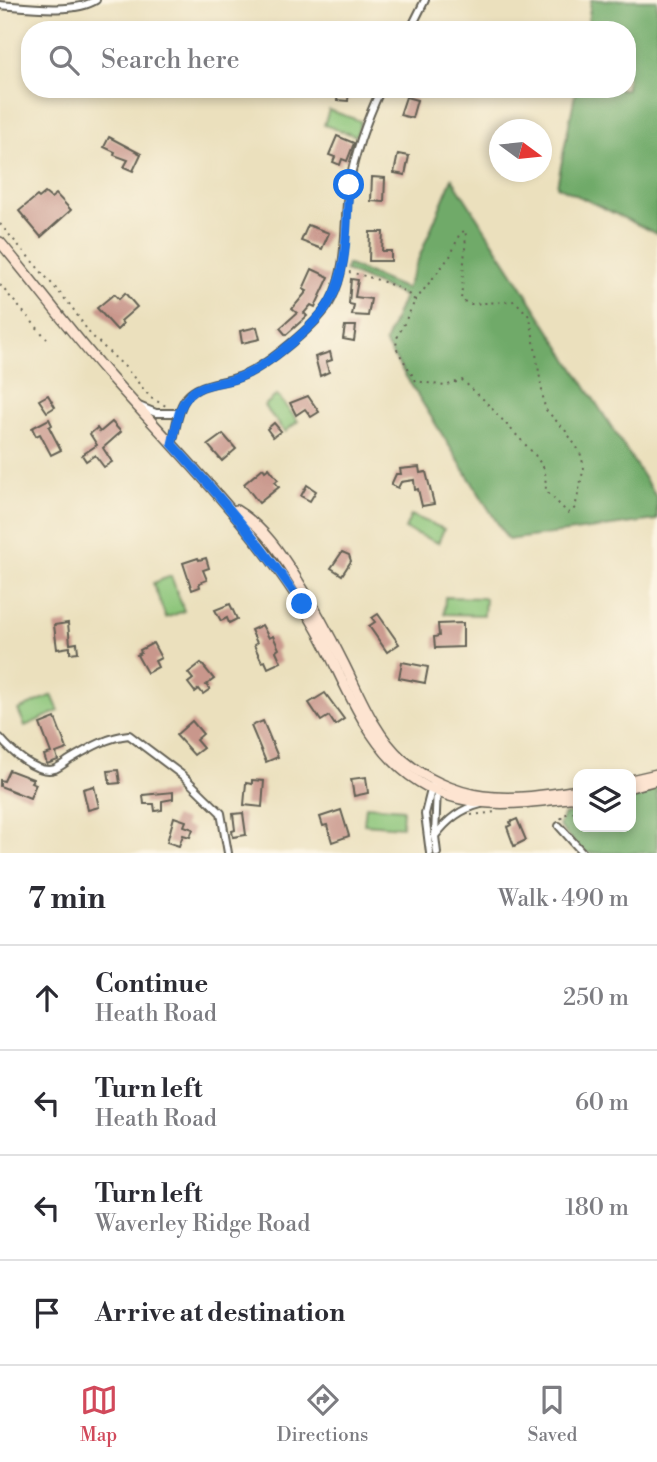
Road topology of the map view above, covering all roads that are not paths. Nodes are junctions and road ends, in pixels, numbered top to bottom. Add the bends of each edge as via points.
1 (96, 0) edge
2 (425, 0) edge
3 (0, 5) edge
4 (414, 21) edge
5 (378, 98) edge
6 (0, 242) edge
7 (139, 406) junction
8 (180, 413) junction
9 (172, 444) junction
10 (0, 738) edge
11 (657, 774) edge
12 (636, 779) edge
13 (657, 780) edge
14 (435, 786) junction
15 (636, 786) edge
16 (573, 791) edge
17 (573, 798) edge
18 (483, 803) junction
19 (559, 826) road end
20 (435, 836) junction
21 (228, 853) edge
22 (430, 853) edge
23 (437, 853) edge
24 (583, 853) edge

1 - 3 street via 89,5 51,8
2 - 4 street
5 - 8 street via 355,157 341,273 331,300 316,322 258,367 240,377 197,388 184,400
6 - 7 main road
7 - 8 street via 156,413
7 - 9 main road
8 - 9 street
9 - 14 main road via 274,563 302,604 379,743 404,772
10 - 21 street via 40,769 54,769 93,746 129,735 182,775 221,813
11 - 12 main road
13 - 15 main road
14 - 16 main road via 485,796
14 - 18 main road via 452,797
14 - 20 street
14 - 22 street via 425,814
17 - 18 main road
18 - 20 street via 455,814
19 - 24 street
20 - 23 street

